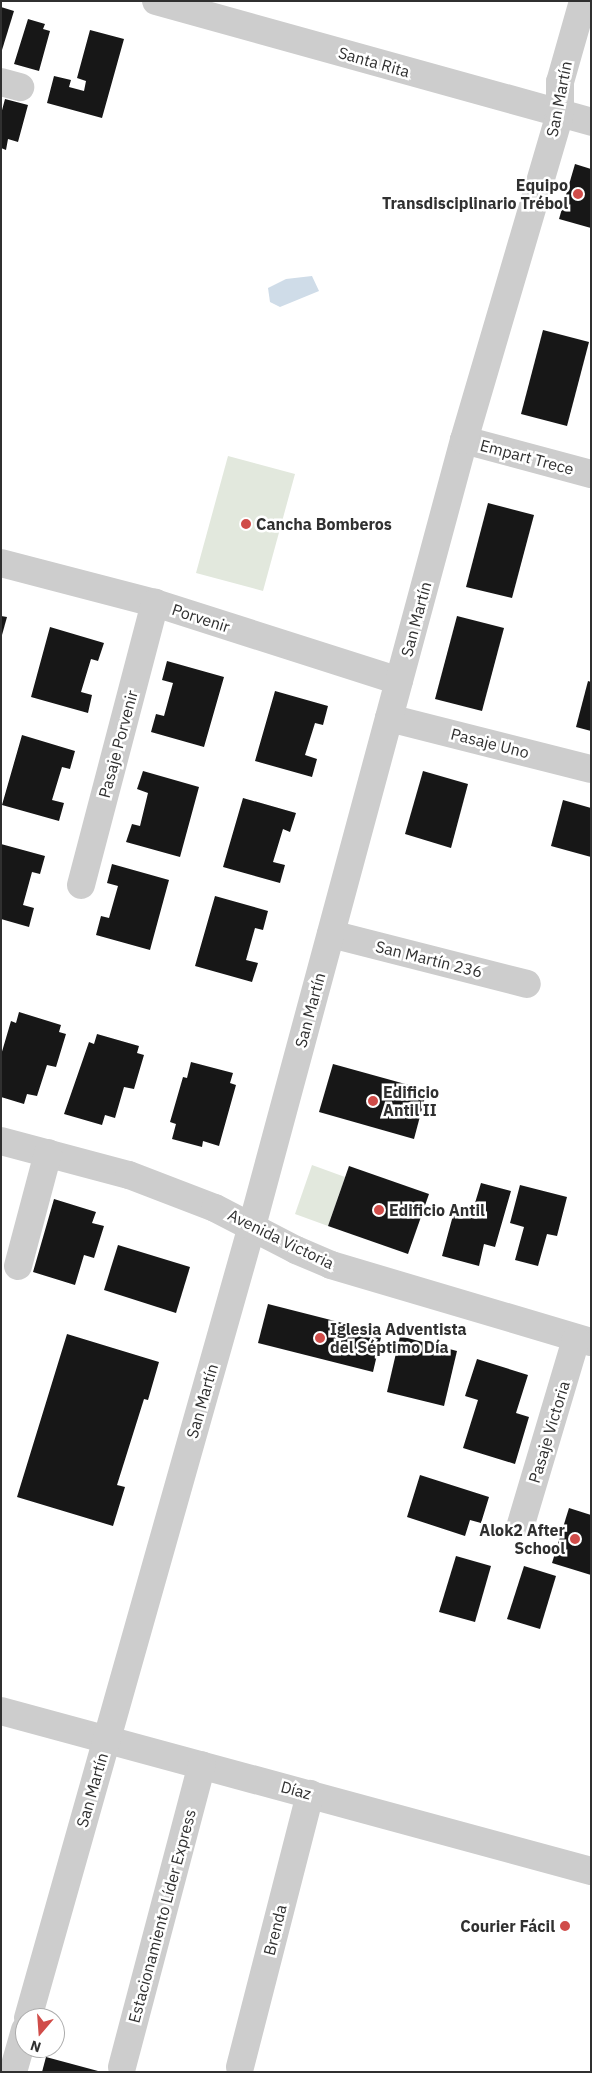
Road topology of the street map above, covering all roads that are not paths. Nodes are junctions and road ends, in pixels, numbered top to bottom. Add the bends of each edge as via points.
1 (156, 1) edge
2 (583, 1) edge
3 (560, 114) junction
4 (591, 122) edge
5 (464, 440) junction
6 (591, 474) edge
7 (1, 563) edge
8 (155, 604) junction
9 (399, 681) junction
10 (389, 718) junction
11 (591, 769) edge
12 (81, 885) dead end
13 (331, 934) junction
14 (526, 984) dead end
15 (1, 1141) edge
16 (48, 1153) junction
17 (252, 1226) junction
18 (18, 1266) dead end
19 (583, 1341) edge
20 (521, 1524) dead end
21 (1, 1711) edge
22 (106, 1740) junction
23 (202, 1765) junction
24 (310, 1794) junction
25 (591, 1871) edge
26 (31, 2008) edge
27 (15, 2056) edge
28 (122, 2067) dead end
29 (240, 2067) dead end
30 (10, 2069) edge

1 - 3 street, Santa Rita
2 - 3 street, San Martín via 560,82
3 - 4 street, Santa Rita
3 - 5 street, San Martín
5 - 6 street, Empart Trece
5 - 9 street, San Martín
7 - 8 street, Porvenir
8 - 9 street, Porvenir
8 - 12 street, Pasaje Porvenir
9 - 10 street, San Martín
10 - 11 street, Pasaje Uno
10 - 13 street, San Martín
13 - 14 street, San Martín 236
13 - 17 street, San Martín
15 - 16 street, Avenida Victoria
16 - 17 street, Avenida Victoria via 129,1175
16 - 18 street
17 - 19 street, Avenida Victoria via 331,1265
17 - 22 street, San Martín
19 - 20 street, Pasaje Victoria
21 - 22 street, Díaz
22 - 23 street, Díaz
22 - 26 street, San Martín
23 - 24 street, Díaz
23 - 28 street, Estacionamiento Líder Express
24 - 25 street, Díaz
24 - 29 street, Brenda
27 - 30 street

